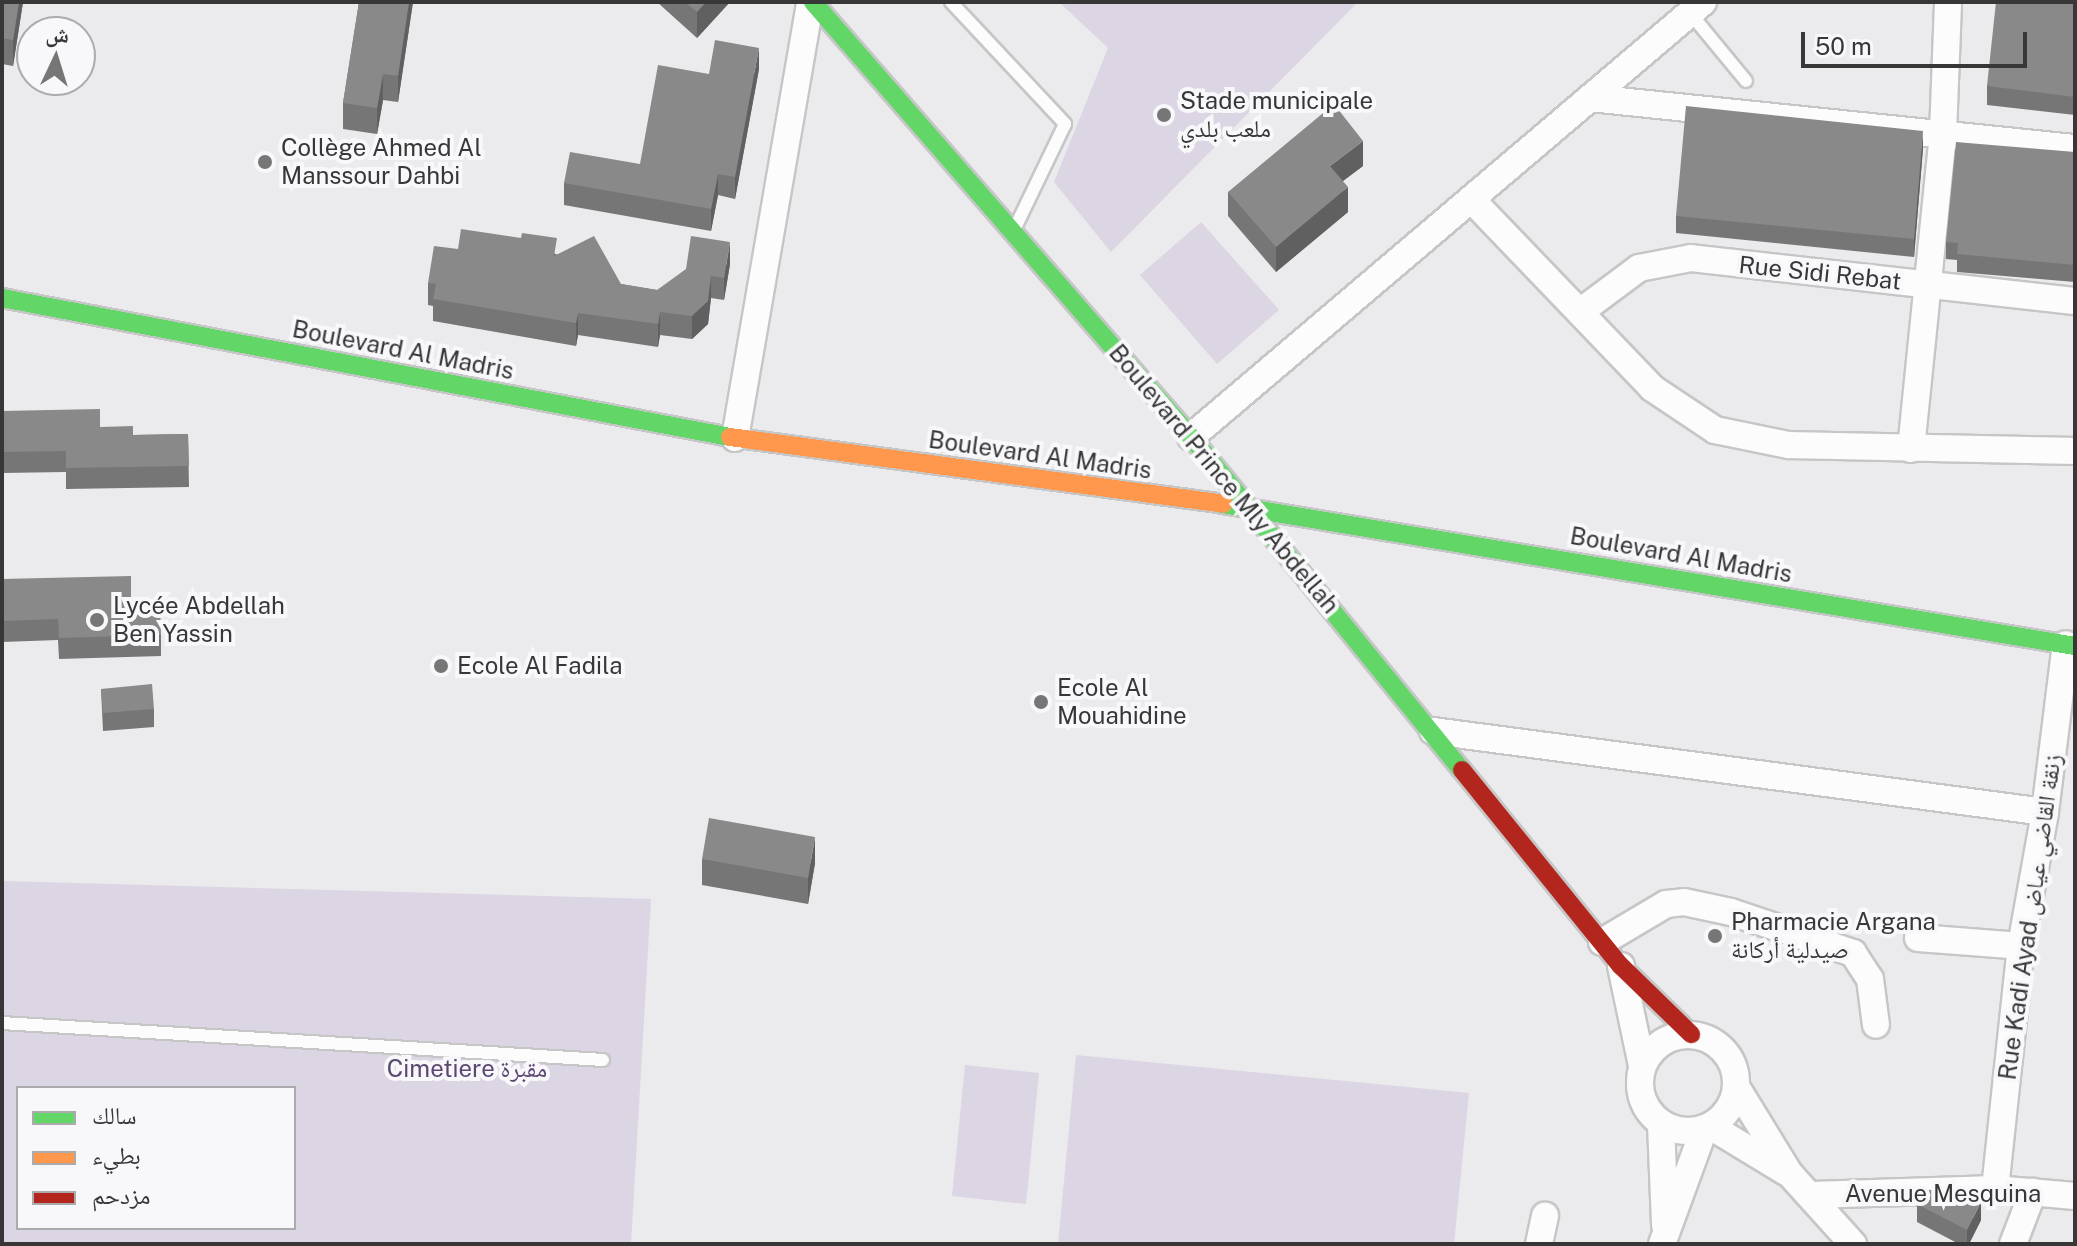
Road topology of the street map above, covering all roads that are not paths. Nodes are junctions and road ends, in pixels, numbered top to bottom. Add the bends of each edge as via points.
1 (812, 2) edge
2 (951, 2) edge
3 (1948, 2) edge
4 (1696, 8) edge
5 (1746, 81) dead end
6 (1590, 98) junction
7 (1943, 134) junction
8 (2075, 148) edge
9 (1471, 199) junction
10 (1014, 229) junction
11 (1928, 285) junction
12 (2, 298) edge
13 (2075, 301) edge
14 (1580, 312) junction
15 (1191, 437) junction
16 (735, 438) junction
17 (1911, 449) junction
18 (2075, 451) edge
19 (1247, 507) junction
20 (2071, 645) edge
21 (1433, 731) junction
22 (2045, 812) junction
23 (1918, 938) dead end
24 (1602, 942) junction
25 (2021, 946) junction
26 (1621, 966) junction
27 (2, 1023) edge
28 (1876, 1025) dead end
29 (1691, 1034) junction
30 (603, 1060) dead end
31 (1642, 1066) junction
32 (1737, 1088) junction
33 (1661, 1124) junction
34 (1707, 1128) junction
35 (1789, 1173) junction
36 (1995, 1189) junction
37 (2033, 1192) junction
38 (1812, 1195) junction
39 (2075, 1196) edge
40 (1545, 1216) dead end
41 (1664, 1238) edge
42 (1539, 1244) edge
43 (1853, 1244) edge
44 (2013, 1244) edge

1 - 10 street, Boulevard Prince Mly Abdellah
1 - 16 street
2 - 10 lane via 1065,124
3 - 7 street
4 - 5 lane
4 - 6 street
6 - 7 street
6 - 9 street
7 - 8 street
7 - 11 street
9 - 14 street
9 - 15 street
10 - 15 street, Boulevard Prince Mly Abdellah
11 - 13 street, Rue Sidi Rebat
11 - 14 street, Rue Sidi Rebat via 1691,258 1639,268
11 - 17 street
12 - 16 street, Boulevard Al Madris
14 - 17 street via 1652,388 1715,430 1751,441
15 - 19 street, Boulevard Prince Mly Abdellah
16 - 19 street, Boulevard Al Madris
17 - 18 street
19 - 20 street, Boulevard Al Madris
19 - 21 street, Boulevard Prince Mly Abdellah
20 - 22 street, Rue Kadi Ayad زنقة القاضي عياض
21 - 22 street
21 - 24 street, Boulevard Prince Mly Abdellah
22 - 25 street, Rue Kadi Ayad زنقة القاضي عياض
23 - 25 street
24 - 26 street, Boulevard Prince Mly Abdellah
24 - 28 street via 1651,911 1684,902 1770,923 1853,953 1870,979
25 - 36 street, Rue Kadi Ayad زنقة القاضي عياض
26 - 29 street, Boulevard Prince Mly Abdellah
26 - 31 street, Boulevard Prince Mly Abdellah
27 - 30 lane
29 - 31 street via 1671,1037 1653,1049
29 - 32 street via 1726,1052
31 - 33 street via 1639,1088 1646,1108
32 - 34 street via 1724,1117
32 - 35 street
33 - 34 street via 1689,1132
33 - 41 street
34 - 35 street
34 - 41 street
35 - 38 street
36 - 37 street, Avenue Mesquina
36 - 38 street, Avenue Mesquina
37 - 39 street, Avenue Mesquina
37 - 44 street
38 - 43 street
40 - 42 street

